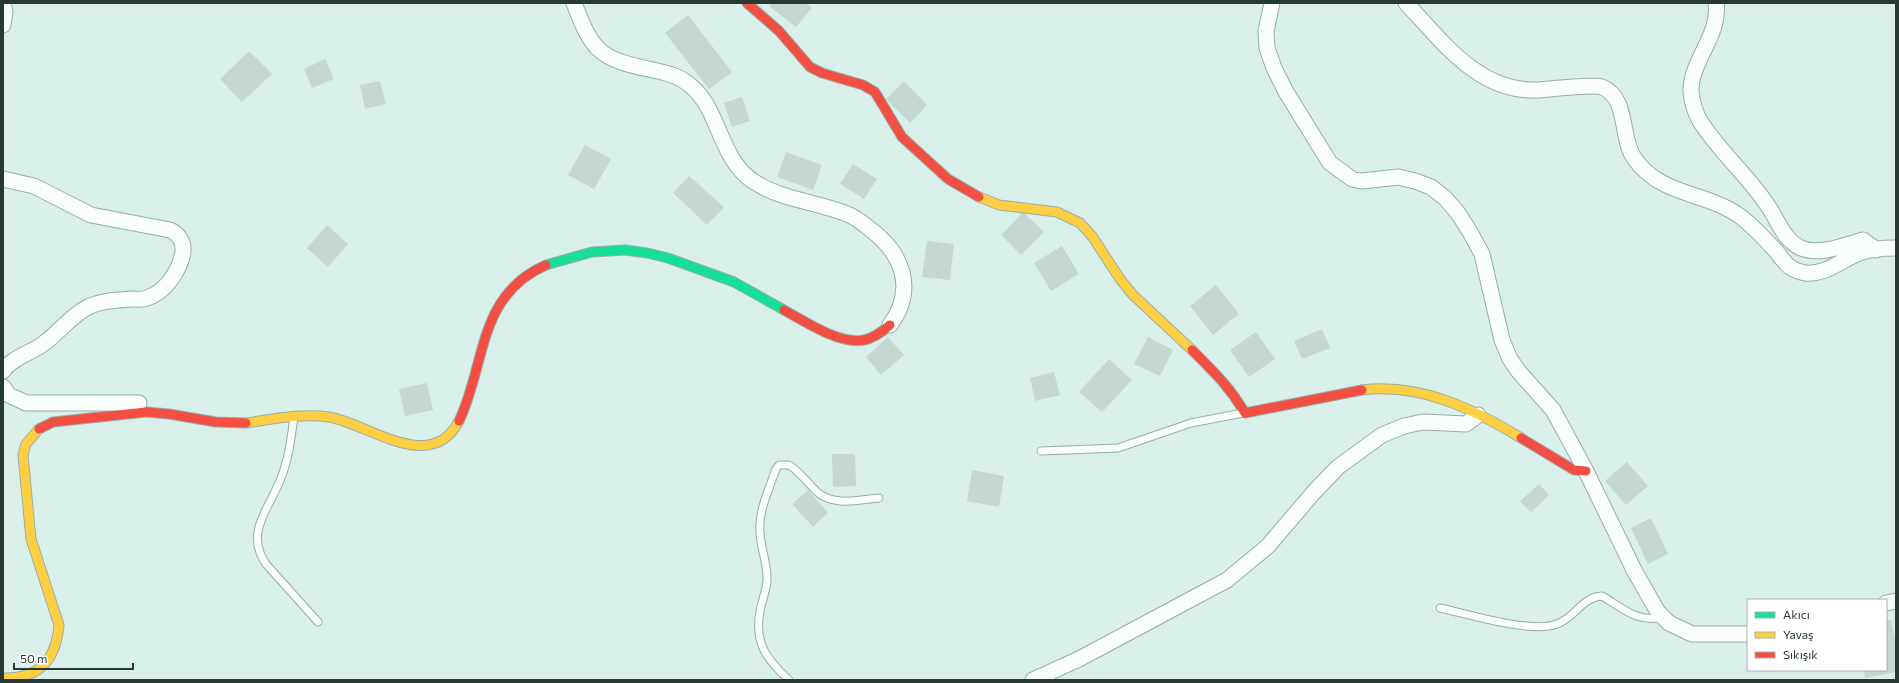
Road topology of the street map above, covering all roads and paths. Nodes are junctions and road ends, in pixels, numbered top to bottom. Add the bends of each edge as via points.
1 (574, 3) edge
2 (747, 3) edge
3 (1272, 3) edge
4 (1406, 3) edge
5 (1716, 3) edge
6 (3, 4) edge
7 (3, 25) edge
8 (3, 179) edge
9 (1896, 248) edge
10 (1877, 250) junction
11 (890, 325) joint
12 (3, 371) edge
13 (3, 387) edge
14 (148, 412) junction
15 (1245, 413) junction
16 (1478, 415) junction
17 (294, 417) junction
18 (1041, 451) dead end
19 (1586, 471) junction
20 (878, 498) dead end
21 (1440, 608) dead end
22 (1662, 616) junction
23 (318, 622) dead end
24 (1747, 634) edge
25 (3, 678) edge
26 (789, 680) edge
27 (1033, 680) edge

1 - 11 street via 585,32 593,45 603,54 627,65 666,72 692,86 701,97 731,158 742,172 771,191 848,214 862,222 891,248 898,260 905,290 903,303
2 - 15 street via 779,30 810,67 863,85 875,92 902,137 960,188 999,205 1057,212 1080,223 1133,295 1221,378
3 - 19 street via 1266,31 1267,48 1274,68 1330,163 1352,179 1362,181 1398,177 1415,181 1445,198 1458,213 1482,254 1502,340 1510,359 1553,410
4 - 10 street via 1470,69 1488,80 1508,87 1531,90 1580,88 1591,85 1602,87 1612,93 1618,103 1626,142 1643,170 1671,188 1719,204 1740,216 1758,231 1790,267 1802,272 1815,273 1860,253
5 - 10 street via 1715,21 1692,84 1693,103 1701,122 1769,207 1784,233 1795,245 1814,251 1863,240
6 - 7 street
8 - 12 street via 34,186 91,215 170,230 180,238 183,250 176,272 155,294 147,299 107,300 90,306 70,319 44,344
9 - 10 street
11 - 17 street via 880,334 868,339 842,339 743,286 661,255 636,250 610,249 560,259 521,280 506,295 487,327 454,432 442,441 429,446 415,447 329,417
13 - 14 street via 9,395 26,404 140,404
14 - 17 street via 238,423
14 - 25 street via 54,422 43,426 26,444 24,455 31,539 59,625 59,637 56,649 40,670 17,678
15 - 16 street via 1368,389 1398,388 1432,395
15 - 18 lane via 1191,423 1118,448
16 - 19 street via 1574,470
16 - 27 street via 1466,424 1423,422 1382,435 1338,467 1268,546 1227,580
17 - 23 lane via 289,453 281,478 258,527 256,541 266,564
19 - 22 street via 1635,572
20 - 26 lane via 845,501 828,499 789,465 784,464 776,468 760,518 760,544 767,566 767,583 760,613 759,634 768,659
21 - 22 lane via 1525,626 1547,626 1566,620 1589,599 1602,596 1633,615 1650,619
22 - 24 street via 1669,623 1692,634

